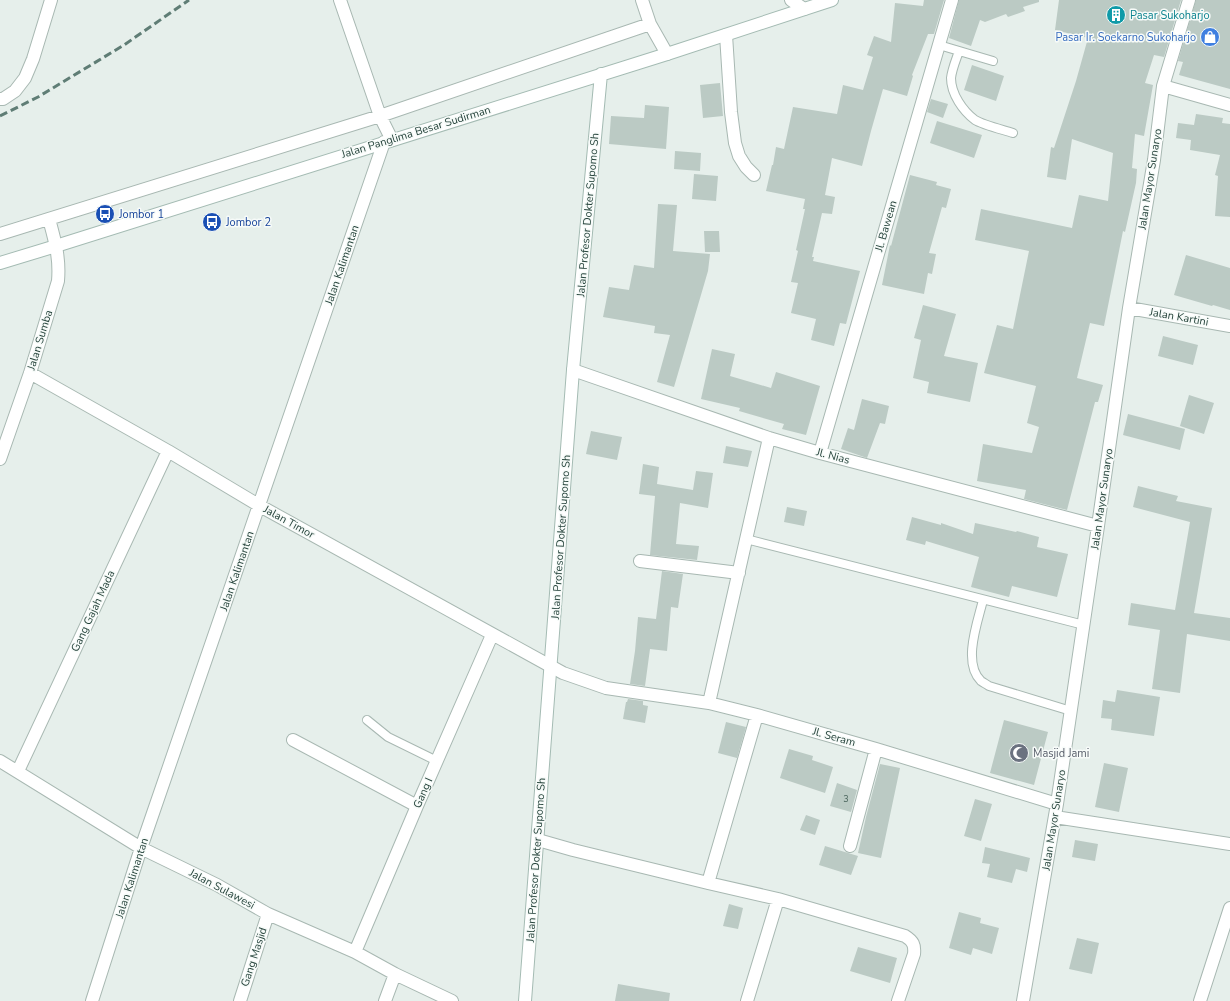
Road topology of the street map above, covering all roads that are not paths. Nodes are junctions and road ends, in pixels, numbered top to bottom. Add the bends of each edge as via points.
1 (51, 0) edge
2 (340, 0) edge
3 (642, 0) edge
4 (791, 0) edge
5 (832, 0) edge
6 (952, 0) edge
7 (1189, 0) edge
8 (810, 5) edge
9 (650, 24) junction
10 (726, 35) junction
11 (939, 45) junction
12 (959, 51) junction
13 (667, 54) junction
14 (993, 61) dead end
15 (601, 74) junction
16 (1163, 86) junction
17 (0, 99) edge
18 (1230, 105) edge
19 (380, 116) junction
20 (1013, 133) dead end
21 (388, 141) junction
22 (754, 175) dead end
23 (49, 219) junction
24 (0, 234) edge
25 (56, 246) junction
26 (0, 263) edge
27 (1128, 308) junction
28 (1230, 326) edge
29 (574, 370) junction
30 (30, 373) junction
31 (770, 438) junction
32 (168, 450) junction
33 (820, 453) junction
34 (0, 459) edge
35 (260, 506) junction
36 (1098, 526) junction
37 (746, 539) junction
38 (640, 561) dead end
39 (739, 572) junction
40 (983, 600) junction
41 (1084, 625) junction
42 (492, 635) junction
43 (551, 666) junction
44 (593, 684) joint
45 (709, 703) junction
46 (1071, 711) junction
47 (757, 715) junction
48 (367, 720) dead end
49 (293, 740) dead end
50 (876, 749) junction
51 (0, 761) edge
52 (437, 761) junction
53 (18, 771) junction
54 (1057, 804) junction
55 (416, 806) junction
56 (1055, 817) junction
57 (538, 840) junction
58 (1230, 844) edge
59 (850, 846) dead end
60 (141, 848) junction
61 (708, 883) junction
62 (778, 899) junction
63 (1230, 908) edge
64 (268, 914) junction
65 (355, 952) junction
66 (395, 974) junction
67 (92, 1001) edge
68 (240, 1001) edge
69 (385, 1001) edge
70 (452, 1001) edge
71 (526, 1001) edge
72 (747, 1001) edge
73 (898, 1001) edge
74 (1023, 1001) edge
75 (1200, 1001) edge

1 - 17 street via 25,78 15,91
2 - 19 street
3 - 9 street
4 - 8 street
5 - 8 street, Jalan Panglima Besar Sudirman
6 - 11 street, Jl. Bawean
7 - 16 street, Jalan Mayor Sunaryo
8 - 10 street, Jalan Panglima Besar Sudirman
9 - 13 street
9 - 19 street
10 - 13 street, Jalan Panglima Besar Sudirman
10 - 22 street via 735,143 738,156
11 - 12 lane
11 - 33 street, Jl. Bawean
12 - 14 lane
12 - 20 lane via 951,78 952,89 959,102 976,120
13 - 15 street, Jalan Panglima Besar Sudirman
15 - 21 street, Jalan Panglima Besar Sudirman
15 - 29 street, Jalan Profesor Dokter Supomo Sh
16 - 18 street
16 - 27 street, Jalan Mayor Sunaryo via 1154,160
19 - 21 street
19 - 23 street
21 - 25 street, Jalan Panglima Besar Sudirman
21 - 35 street, Jalan Kalimantan
23 - 24 street
23 - 25 street, Jalan Sumba
25 - 26 street, Jalan Panglima Besar Sudirman
25 - 30 street, Jalan Sumba via 60,268 58,281
27 - 28 street, Jalan Kartini
27 - 36 street, Jalan Mayor Sunaryo
29 - 31 street, Jl. Nias
29 - 43 street, Jalan Profesor Dokter Supomo Sh
30 - 32 street, Jalan Timor
30 - 34 street, Jalan Sumba
31 - 33 street, Jl. Nias
31 - 37 street
32 - 35 street, Jalan Timor
32 - 53 street, Gang Gajah Mada
33 - 36 street, Jl. Nias
35 - 42 street, Jalan Timor
35 - 60 street, Jalan Kalimantan
36 - 41 street, Jalan Mayor Sunaryo
37 - 39 street
37 - 40 lane
38 - 39 street
39 - 45 street
40 - 41 lane
40 - 46 lane via 971,653 973,668 980,680 989,686
41 - 46 street, Jalan Mayor Sunaryo
42 - 43 street, Jalan Timor
42 - 52 street, Gang I
43 - 44 street, Jalan Timor
43 - 57 street, Jalan Profesor Dokter Supomo Sh
44 - 45 street, Jl. Seram
45 - 47 street, Jl. Seram
46 - 54 street, Jalan Mayor Sunaryo
47 - 50 street, Jl. Seram
47 - 61 street
48 - 52 lane via 388,737
49 - 55 street
50 - 54 street, Jl. Seram
50 - 59 street
51 - 53 street, Jalan Sulawesi
52 - 55 street, Gang I
53 - 60 street, Jalan Sulawesi
54 - 56 street, Jalan Mayor Sunaryo
55 - 65 street, Gang I
56 - 58 street
56 - 74 street, Jalan Mayor Sunaryo
57 - 61 street
57 - 71 street, Jalan Profesor Dokter Supomo Sh
60 - 64 street, Jalan Sulawesi via 217,885
60 - 67 street, Jalan Kalimantan
61 - 62 street
62 - 72 street
62 - 73 street via 910,939 914,954
63 - 75 street
64 - 65 street, Jalan Sulawesi
64 - 68 street, Gang Masjid
65 - 66 street, Jalan Sulawesi
66 - 69 street
66 - 70 street, Jalan Sulawesi

